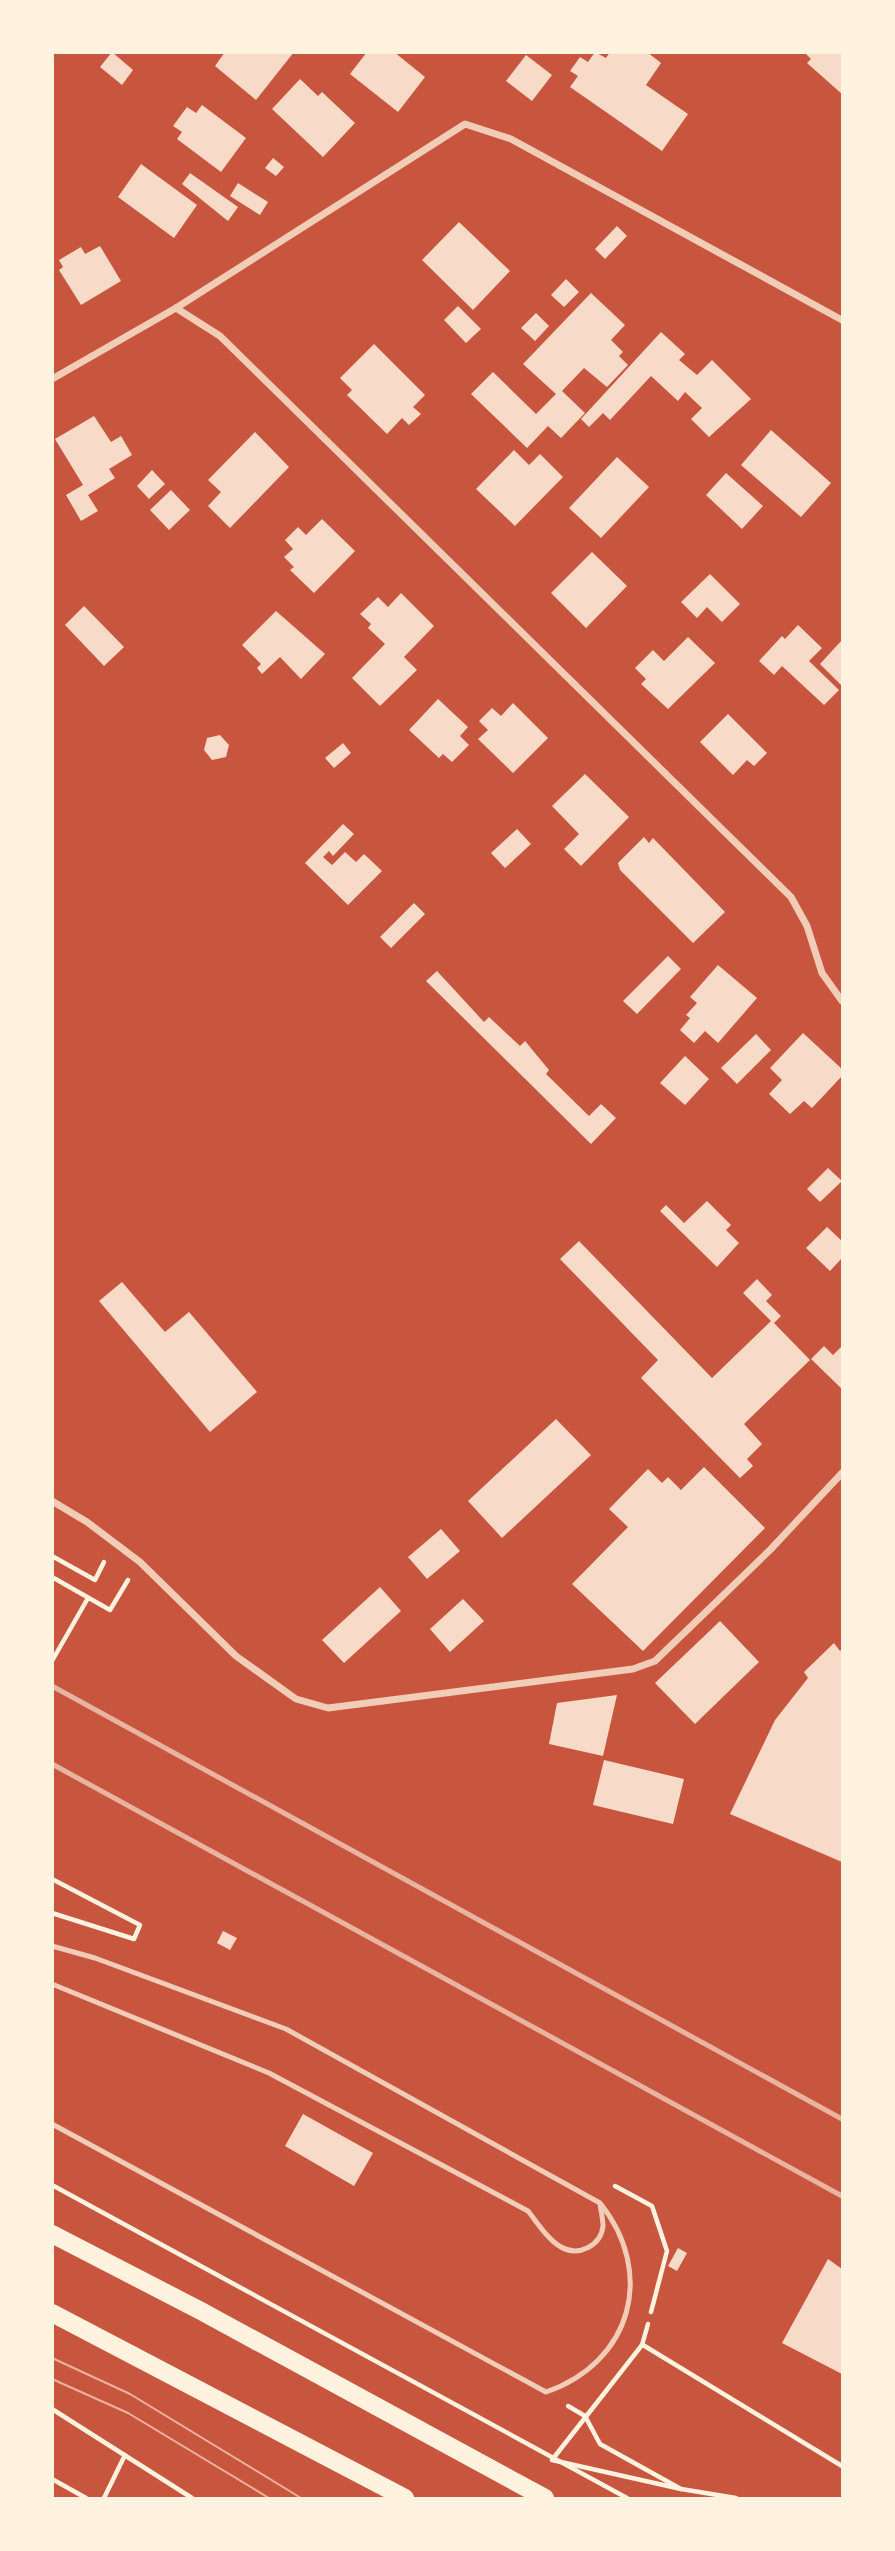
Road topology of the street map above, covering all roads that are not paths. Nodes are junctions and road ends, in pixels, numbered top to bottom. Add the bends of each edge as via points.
1 (176, 307) junction
2 (842, 320) edge
3 (52, 379) edge
4 (842, 1001) edge
5 (842, 1473) edge
6 (52, 1501) edge
7 (52, 1946) edge
8 (52, 1983) edge
9 (52, 2124) edge
10 (600, 2203) junction
11 (52, 2234) edge
12 (52, 2313) edge
13 (405, 2498) edge
14 (545, 2498) edge

1 - 2 street via 465,124 511,139
1 - 3 street
1 - 4 street via 220,336 791,897 807,926 822,973
5 - 6 street via 655,1661 633,1669 328,1708 296,1699 236,1656 140,1562
7 - 10 lane via 286,2029
8 - 10 lane via 268,2073 528,2211 559,2246 570,2251 590,2247 600,2237
9 - 10 lane via 546,2392 595,2365 618,2333 628,2307 632,2274 628,2255 620,2232
11 - 14 main road
12 - 13 main road

